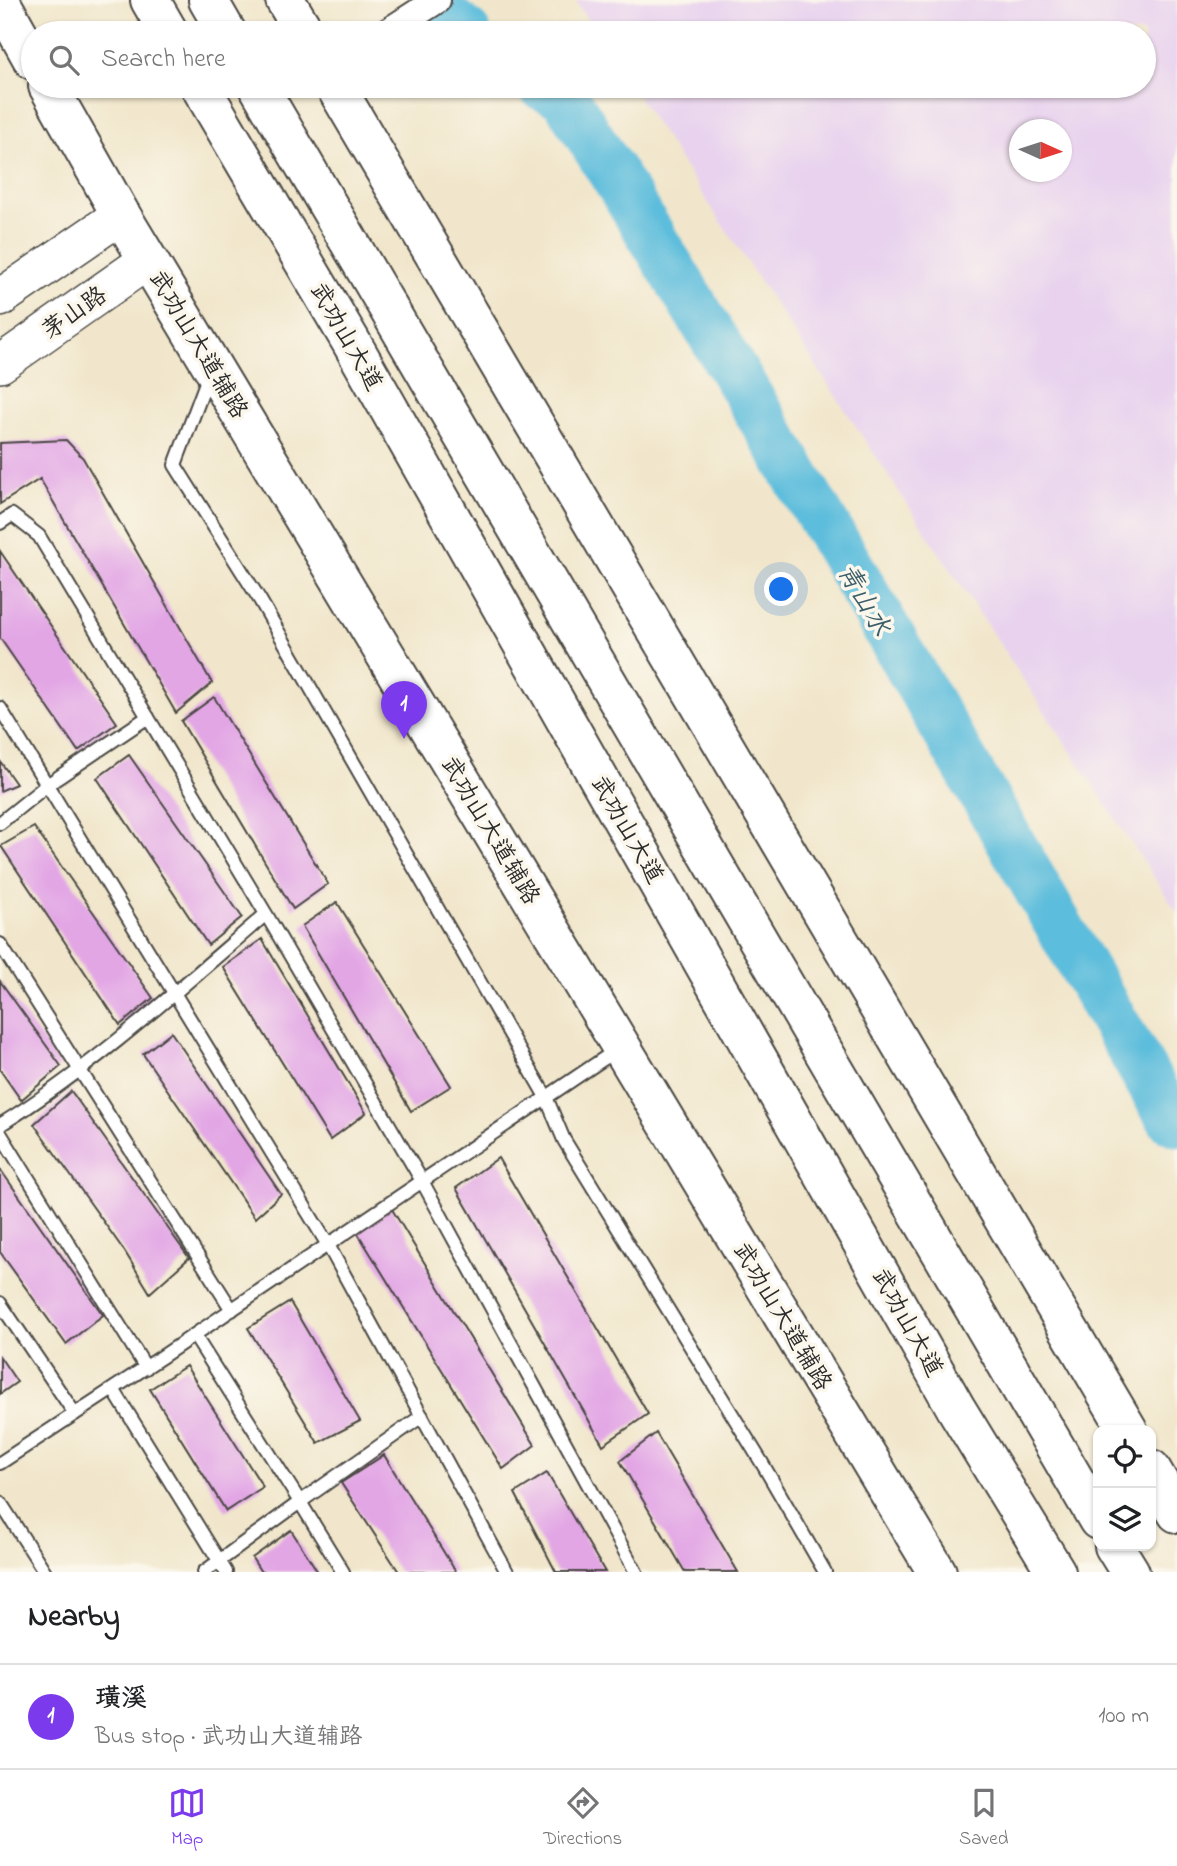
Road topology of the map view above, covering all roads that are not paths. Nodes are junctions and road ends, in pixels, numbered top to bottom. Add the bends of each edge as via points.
1 (150, 0) edge
2 (208, 0) edge
3 (285, 0) edge
4 (437, 0) edge
5 (0, 1) edge
6 (162, 21) edge
7 (220, 21) edge
8 (298, 21) edge
9 (405, 21) edge
10 (21, 39) edge
11 (55, 98) edge
12 (207, 98) edge
13 (265, 98) edge
14 (342, 98) edge
15 (121, 215) junction
16 (148, 260) junction
17 (0, 298) edge
18 (0, 365) edge
19 (212, 366) junction
20 (0, 523) edge
21 (0, 708) edge
22 (148, 717) junction
23 (47, 785) junction
24 (0, 823) edge
25 (266, 914) junction
26 (0, 944) edge
27 (174, 993) junction
28 (621, 1047) junction
29 (79, 1069) junction
30 (546, 1097) junction
31 (0, 1125) edge
32 (0, 1133) edge
33 (422, 1181) junction
34 (328, 1245) junction
35 (0, 1303) edge
36 (232, 1310) junction
37 (194, 1335) junction
38 (146, 1368) junction
39 (113, 1389) junction
40 (75, 1414) junction
41 (422, 1416) junction
42 (1125, 1425) edge
43 (0, 1463) edge
44 (1156, 1477) edge
45 (0, 1502) edge
46 (300, 1503) junction
47 (1093, 1511) edge
48 (1177, 1513) edge
49 (1117, 1551) edge
50 (223, 1567) edge
51 (45, 1572) edge
52 (204, 1572) edge
53 (343, 1572) edge
54 (507, 1572) edge
55 (636, 1572) edge
56 (825, 1572) edge
57 (937, 1572) edge
58 (1056, 1572) edge
59 (1130, 1572) edge

1 - 6 main road
2 - 7 main road
3 - 8 main road
4 - 9 street
5 - 10 main road
11 - 15 main road, 武功山大道辅路
12 - 58 main road, 武功山大道 via 957,1410
13 - 47 main road, 武功山大道
14 - 42 main road
15 - 16 main road, 武功山大道辅路
15 - 17 main road
16 - 18 main road, 茅山路
16 - 19 main road, 武功山大道辅路
19 - 28 main road, 武功山大道辅路
19 - 30 lane via 175,465 260,600
20 - 22 lane via 12,515 39,536
21 - 23 lane
22 - 23 lane
22 - 25 lane
23 - 24 lane
23 - 27 lane
25 - 27 lane
25 - 33 lane
26 - 29 lane
27 - 29 lane
27 - 34 lane
28 - 30 lane
28 - 57 main road, 武功山大道辅路
29 - 31 lane
29 - 36 lane
30 - 33 lane
30 - 56 lane via 564,1140
32 - 38 lane
33 - 34 lane
33 - 55 lane
34 - 36 lane
34 - 41 lane
35 - 40 lane
36 - 37 lane
37 - 38 lane
37 - 46 lane
38 - 39 lane
39 - 40 lane
39 - 50 lane
40 - 43 lane
41 - 46 lane
41 - 54 lane
44 - 48 main road
45 - 51 lane
46 - 50 lane
46 - 53 lane
49 - 59 main road
50 - 52 lane

